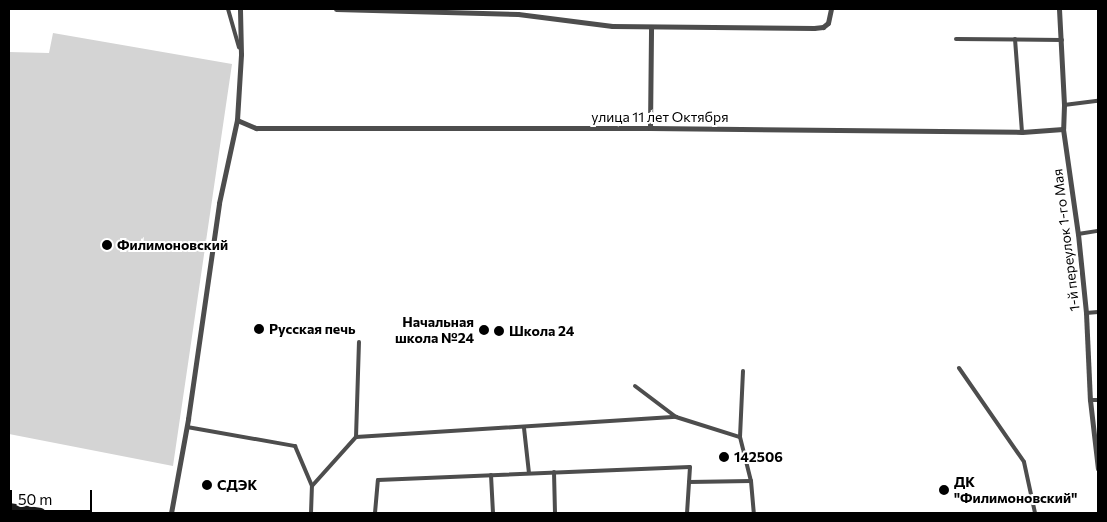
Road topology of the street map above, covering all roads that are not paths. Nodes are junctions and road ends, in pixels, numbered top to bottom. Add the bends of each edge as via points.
1 (228, 9) edge
2 (240, 9) edge
3 (336, 9) edge
4 (831, 9) edge
5 (1059, 9) edge
6 (651, 27) junction
7 (956, 38) dead end
8 (1015, 39) junction
9 (1062, 40) junction
10 (241, 54) junction
11 (1098, 101) edge
12 (1064, 104) junction
13 (237, 120) junction
14 (650, 128) junction
15 (1063, 129) junction
16 (1022, 132) junction
17 (1098, 231) edge
18 (1078, 234) junction
19 (1098, 312) edge
20 (1086, 314) junction
21 (359, 342) dead end
22 (959, 368) dead end
23 (743, 371) dead end
24 (636, 386) dead end
25 (1090, 400) junction
26 (1098, 400) edge
27 (676, 417) junction
28 (187, 427) junction
29 (524, 428) junction
30 (356, 437) junction
31 (740, 437) junction
32 (1098, 469) edge
33 (554, 472) junction
34 (529, 473) junction
35 (491, 475) junction
36 (751, 480) junction
37 (689, 482) junction
38 (312, 486) junction
39 (9, 508) edge
40 (41, 513) edge
41 (171, 513) edge
42 (311, 513) edge
43 (375, 513) edge
44 (493, 513) edge
45 (555, 513) edge
46 (687, 513) edge
47 (754, 513) edge
48 (1035, 513) edge

1 - 10 lane
2 - 10 street
3 - 6 street via 518,14 590,24
4 - 6 street via 828,23 814,28
5 - 9 street, 1-й переулок 1-го Мая
6 - 14 street
7 - 8 lane
8 - 9 lane
8 - 16 lane
9 - 12 street, 1-й переулок 1-го Мая
10 - 13 street
11 - 12 lane
12 - 15 street, 1-й переулок 1-го Мая
13 - 14 street, улица 11 лет Октября via 256,128
13 - 28 street via 220,203
14 - 16 street, улица 11 лет Октября
15 - 16 street, улица 11 лет Октября
15 - 18 street, 1-й переулок 1-го Мая
17 - 18 lane
18 - 20 street, 1-й переулок 1-го Мая
19 - 20 lane
20 - 25 street, 1-й переулок 1-го Мая
21 - 30 lane
22 - 48 lane via 1024,462
23 - 31 lane
24 - 27 lane
25 - 26 lane
25 - 32 street, 1-й переулок 1-го Мая
27 - 29 lane
27 - 31 lane
28 - 38 lane via 295,446
28 - 41 street
29 - 30 lane
29 - 34 lane
30 - 38 lane
31 - 36 lane
33 - 34 lane
33 - 37 lane via 690,467
33 - 45 lane
34 - 35 lane
35 - 43 lane via 378,480
35 - 44 lane
36 - 37 lane
36 - 47 lane
37 - 46 lane
38 - 42 lane
39 - 40 street

